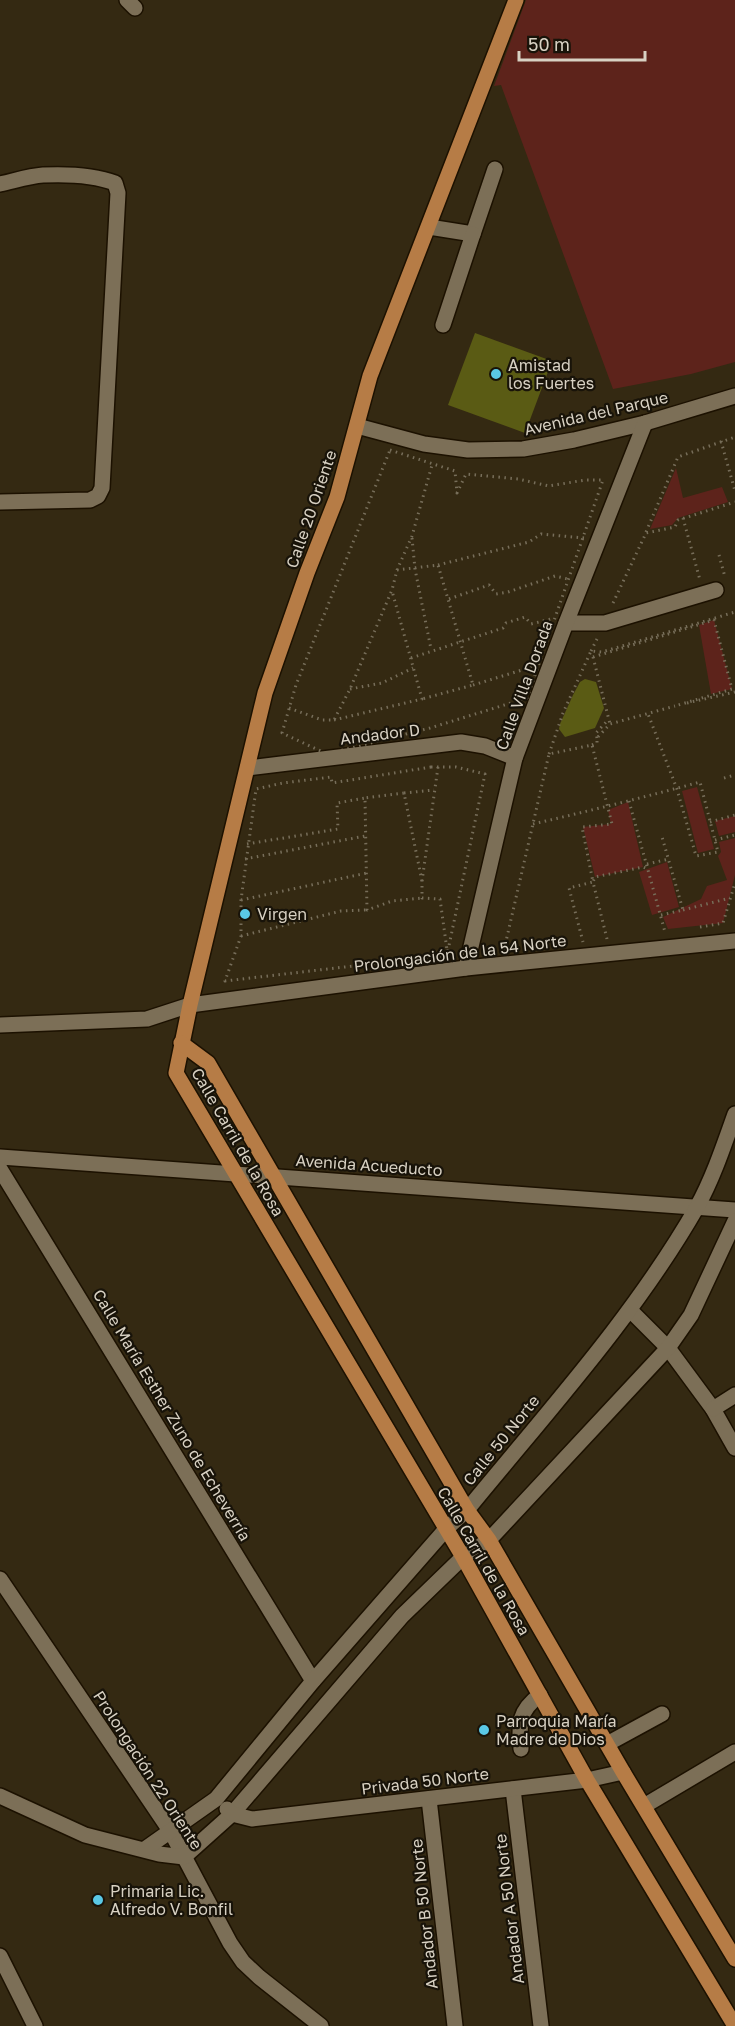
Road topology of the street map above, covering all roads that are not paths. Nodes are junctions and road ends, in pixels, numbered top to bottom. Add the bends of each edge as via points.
1 (516, 0) edge
2 (495, 169) dead end
3 (0, 184) edge
4 (429, 227) junction
5 (473, 234) junction
6 (443, 325) dead end
7 (735, 396) edge
8 (645, 423) junction
9 (357, 426) junction
10 (0, 502) edge
11 (709, 587) road end
12 (560, 622) junction
13 (515, 758) junction
14 (248, 768) junction
15 (735, 941) edge
16 (466, 969) junction
17 (190, 1005) junction
18 (0, 1025) edge
19 (181, 1043) junction
20 (735, 1114) edge
21 (0, 1157) edge
22 (0, 1169) edge
23 (234, 1173) junction
24 (272, 1176) junction
25 (697, 1206) junction
26 (735, 1210) edge
27 (735, 1221) edge
28 (630, 1310) junction
29 (668, 1348) junction
30 (735, 1395) edge
31 (713, 1409) junction
32 (735, 1448) edge
33 (467, 1510) junction
34 (446, 1529) junction
35 (489, 1540) junction
36 (463, 1557) junction
37 (0, 1579) edge
38 (313, 1681) junction
39 (540, 1695) junction
40 (662, 1714) dead end
41 (607, 1744) junction
42 (521, 1749) dead end
43 (735, 1752) edge
44 (623, 1772) junction
45 (586, 1780) junction
46 (513, 1789) junction
47 (0, 1796) edge
48 (216, 1799) junction
49 (429, 1799) junction
50 (644, 1806) junction
51 (232, 1814) junction
52 (171, 1832) junction
53 (145, 1849) junction
54 (184, 1857) junction
55 (0, 1956) edge
56 (735, 1959) edge
57 (35, 2026) edge
58 (321, 2026) edge
59 (455, 2026) edge
60 (541, 2026) edge
61 (735, 2026) edge

1 - 4 main road, Calle 20 Oriente
2 - 5 street
3 - 10 street via 41,175 68,176 115,183 118,193 102,488 90,500
4 - 5 street
4 - 9 main road, Calle 20 Oriente via 370,376
5 - 6 street
7 - 8 street, Avenida del Parque
8 - 9 street, Avenida del Parque via 523,449 468,450 424,444
8 - 12 street, Calle Villa Dorada
9 - 14 main road, Calle 20 Oriente via 337,497 265,693
11 - 12 street via 605,623
12 - 13 street, Calle Villa Dorada
13 - 14 street, Andador D via 461,742
13 - 16 street, Calle Villa Dorada
14 - 17 main road, Calle 20 Oriente
15 - 16 street, Prolongación de la 54 Norte
16 - 17 street, Prolongación de la 54 Norte
17 - 18 street, Prolongación de la 54 Norte via 147,1019
17 - 19 main road, Calle 20 Oriente
19 - 23 main road, Calle Carril de la Rosa via 176,1072
19 - 24 main road, Calle Carril de la Rosa via 208,1063
20 - 25 street, Calle 50 Norte
21 - 23 street, Avenida Acueducto
22 - 38 street, Calle María Esther Zuno de Echeverría
23 - 24 street, Avenida Acueducto
23 - 34 main road, Calle Carril de la Rosa
24 - 25 street, Avenida Acueducto
24 - 33 main road, Calle Carril de la Rosa
25 - 26 street, Avenida Acueducto
25 - 28 street, Calle 50 Norte
27 - 29 street via 691,1315
28 - 29 street
28 - 33 street, Calle 50 Norte
29 - 31 street
29 - 35 street
30 - 31 street
31 - 32 street
33 - 34 street, Calle 50 Norte
33 - 35 main road, Calle Carril de la Rosa
34 - 36 main road, Calle Carril de la Rosa
34 - 38 street, Calle 50 Norte
35 - 36 street
35 - 41 main road, Calle Carril de la Rosa
36 - 39 main road, Calle Carril de la Rosa
36 - 51 street via 402,1616
37 - 52 street, Prolongación 22 Oriente
38 - 48 street, Calle 50 Norte
39 - 42 street via 523,1712
39 - 45 main road, Calle Carril de la Rosa
40 - 41 street
41 - 44 main road, Calle Carril de la Rosa
43 - 50 street
44 - 45 street, Privada 50 Norte
44 - 50 main road, Calle Carril de la Rosa
45 - 46 street, Privada 50 Norte
45 - 61 main road, Calle Carril de la Rosa
46 - 49 street, Privada 50 Norte
46 - 60 street, Andador A 50 Norte
47 - 53 street via 85,1835
48 - 51 street
48 - 52 street, Calle 50 Norte
49 - 51 street, Privada 50 Norte via 252,1819
49 - 59 street, Andador B 50 Norte
50 - 56 main road, Calle Carril de la Rosa
51 - 54 street
52 - 53 street, Calle 50 Norte
52 - 54 street, Prolongación 22 Oriente
53 - 54 street
54 - 58 street, Prolongación 22 Oriente via 243,1962
55 - 57 street

